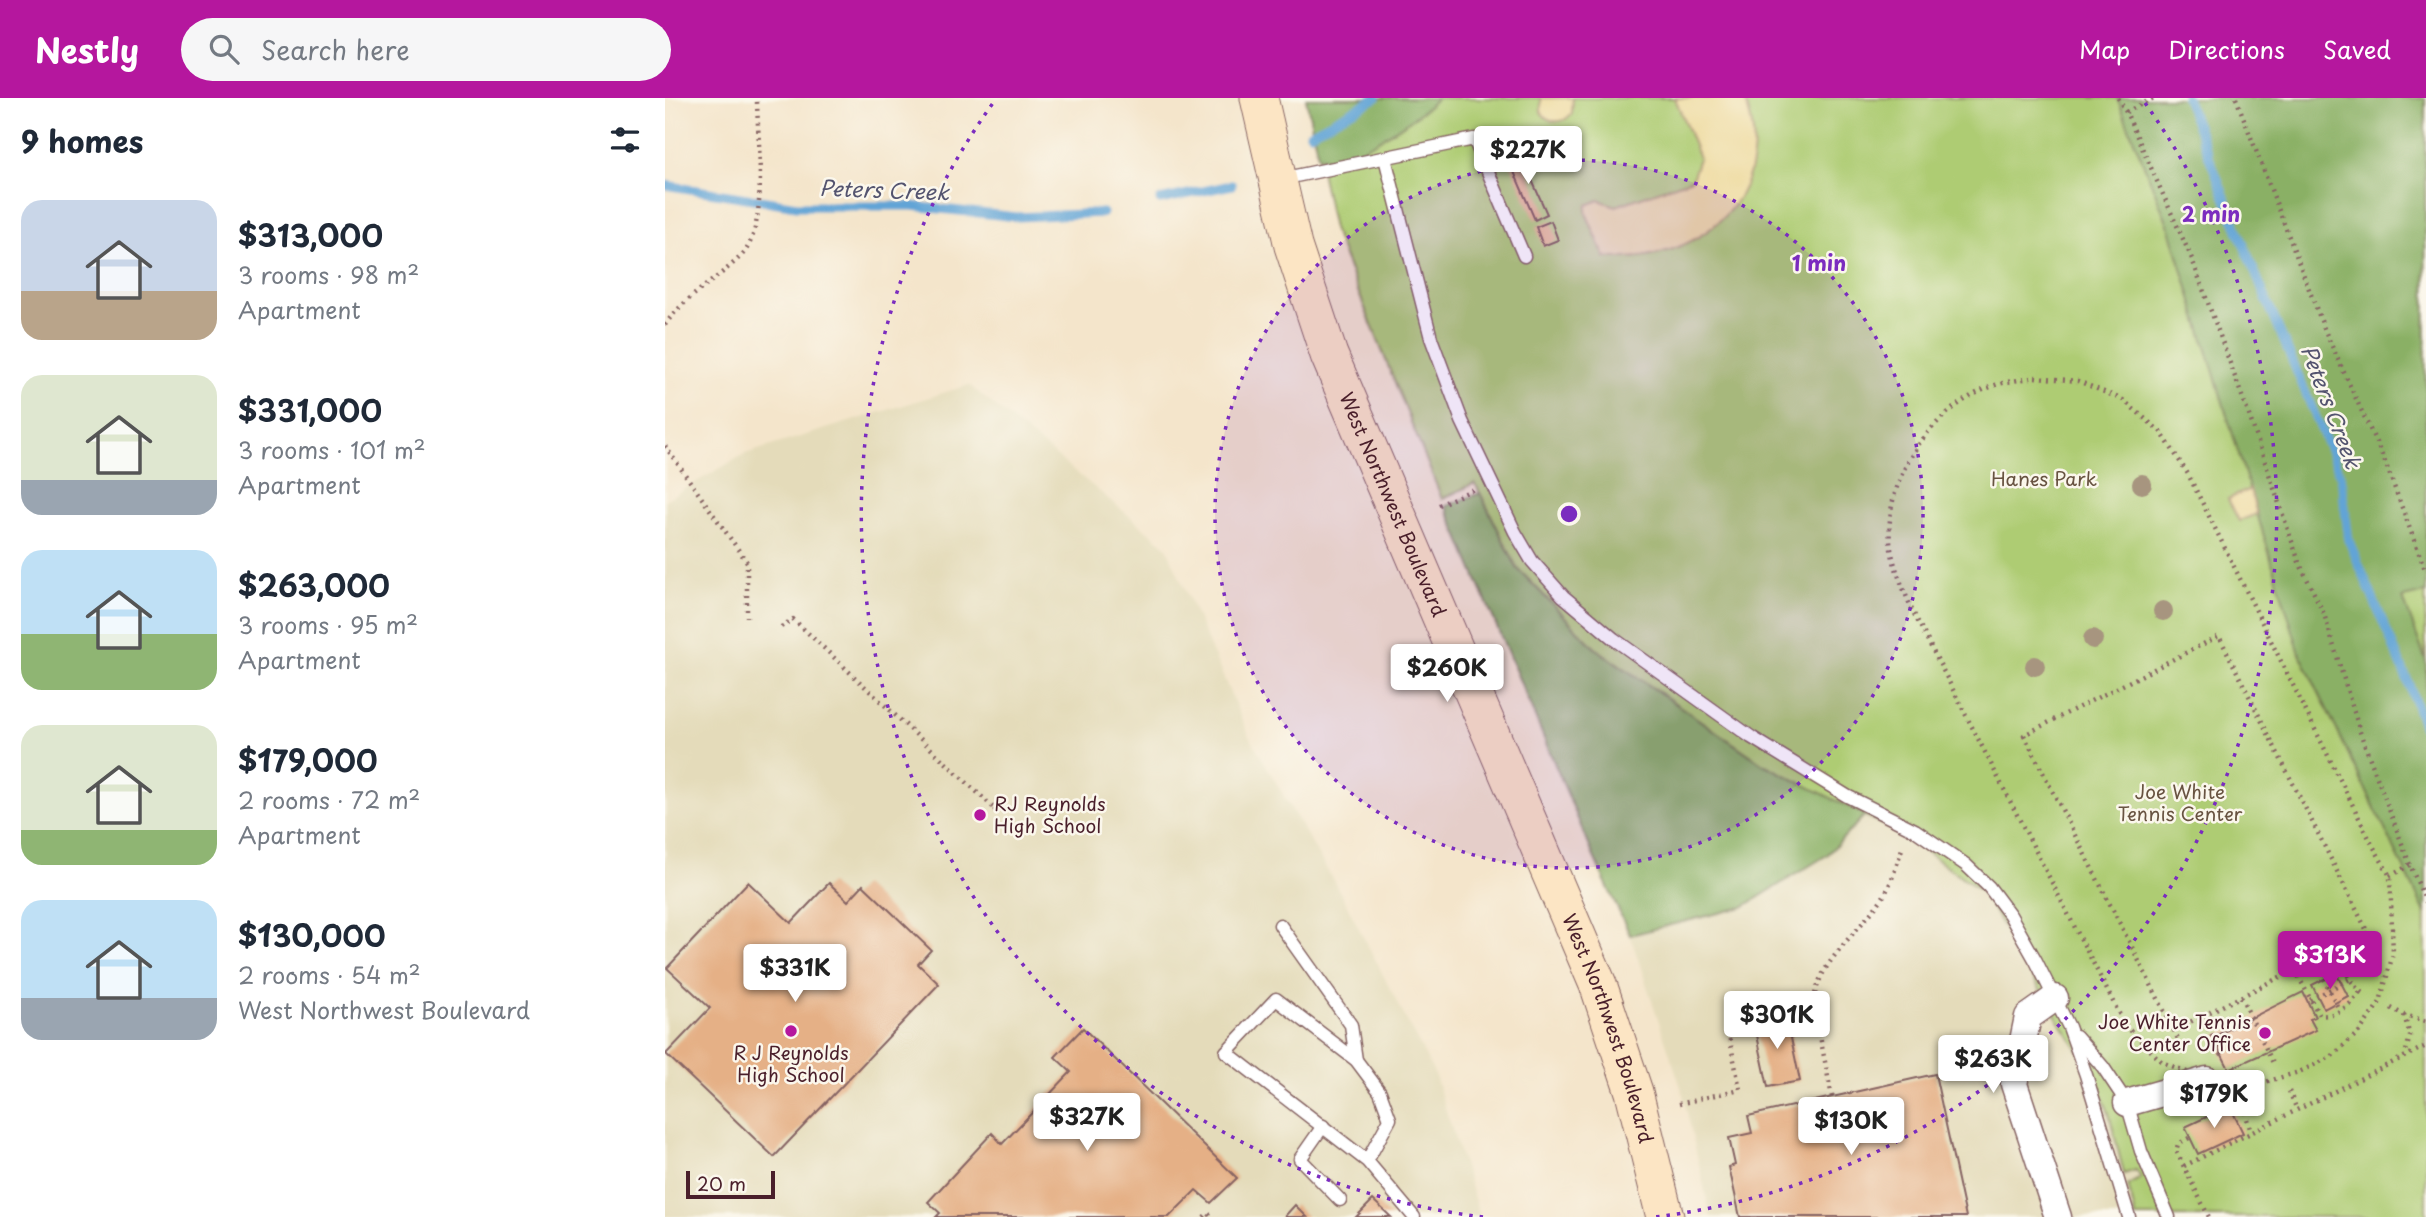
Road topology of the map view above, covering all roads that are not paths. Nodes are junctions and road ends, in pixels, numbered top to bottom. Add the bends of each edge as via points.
1 (1259, 98) edge
2 (1385, 158) junction
3 (1277, 180) junction
4 (1524, 256) dead end
5 (1280, 925) dead end
6 (2055, 998) junction
7 (2069, 1027) junction
8 (1356, 1060) junction
9 (2207, 1080) road end
10 (2127, 1103) junction
11 (1323, 1126) junction
12 (1367, 1161) junction
13 (1339, 1200) dead end
14 (1414, 1217) edge
15 (1665, 1217) edge
16 (2058, 1217) edge
17 (2129, 1217) edge
18 (2169, 1217) edge

1 - 3 main road, West Northwest Boulevard
2 - 3 lane
2 - 4 lane via 1474,139
2 - 6 lane via 1413,277 1462,421 1515,532 1545,578 1614,639 1751,737 1847,796 1910,827 1966,865 2010,915
3 - 15 main road, West Northwest Boulevard via 1329,355 1599,986 1635,1092
5 - 8 lane via 1351,1025
6 - 7 lane
6 - 16 street via 2028,1017 2014,1084
7 - 10 lane
7 - 17 lane
8 - 11 lane via 1276,999 1226,1052
8 - 12 lane via 1380,1092 1390,1119
9 - 10 street
10 - 18 lane
11 - 12 lane
11 - 13 lane via 1300,1159
12 - 14 lane

